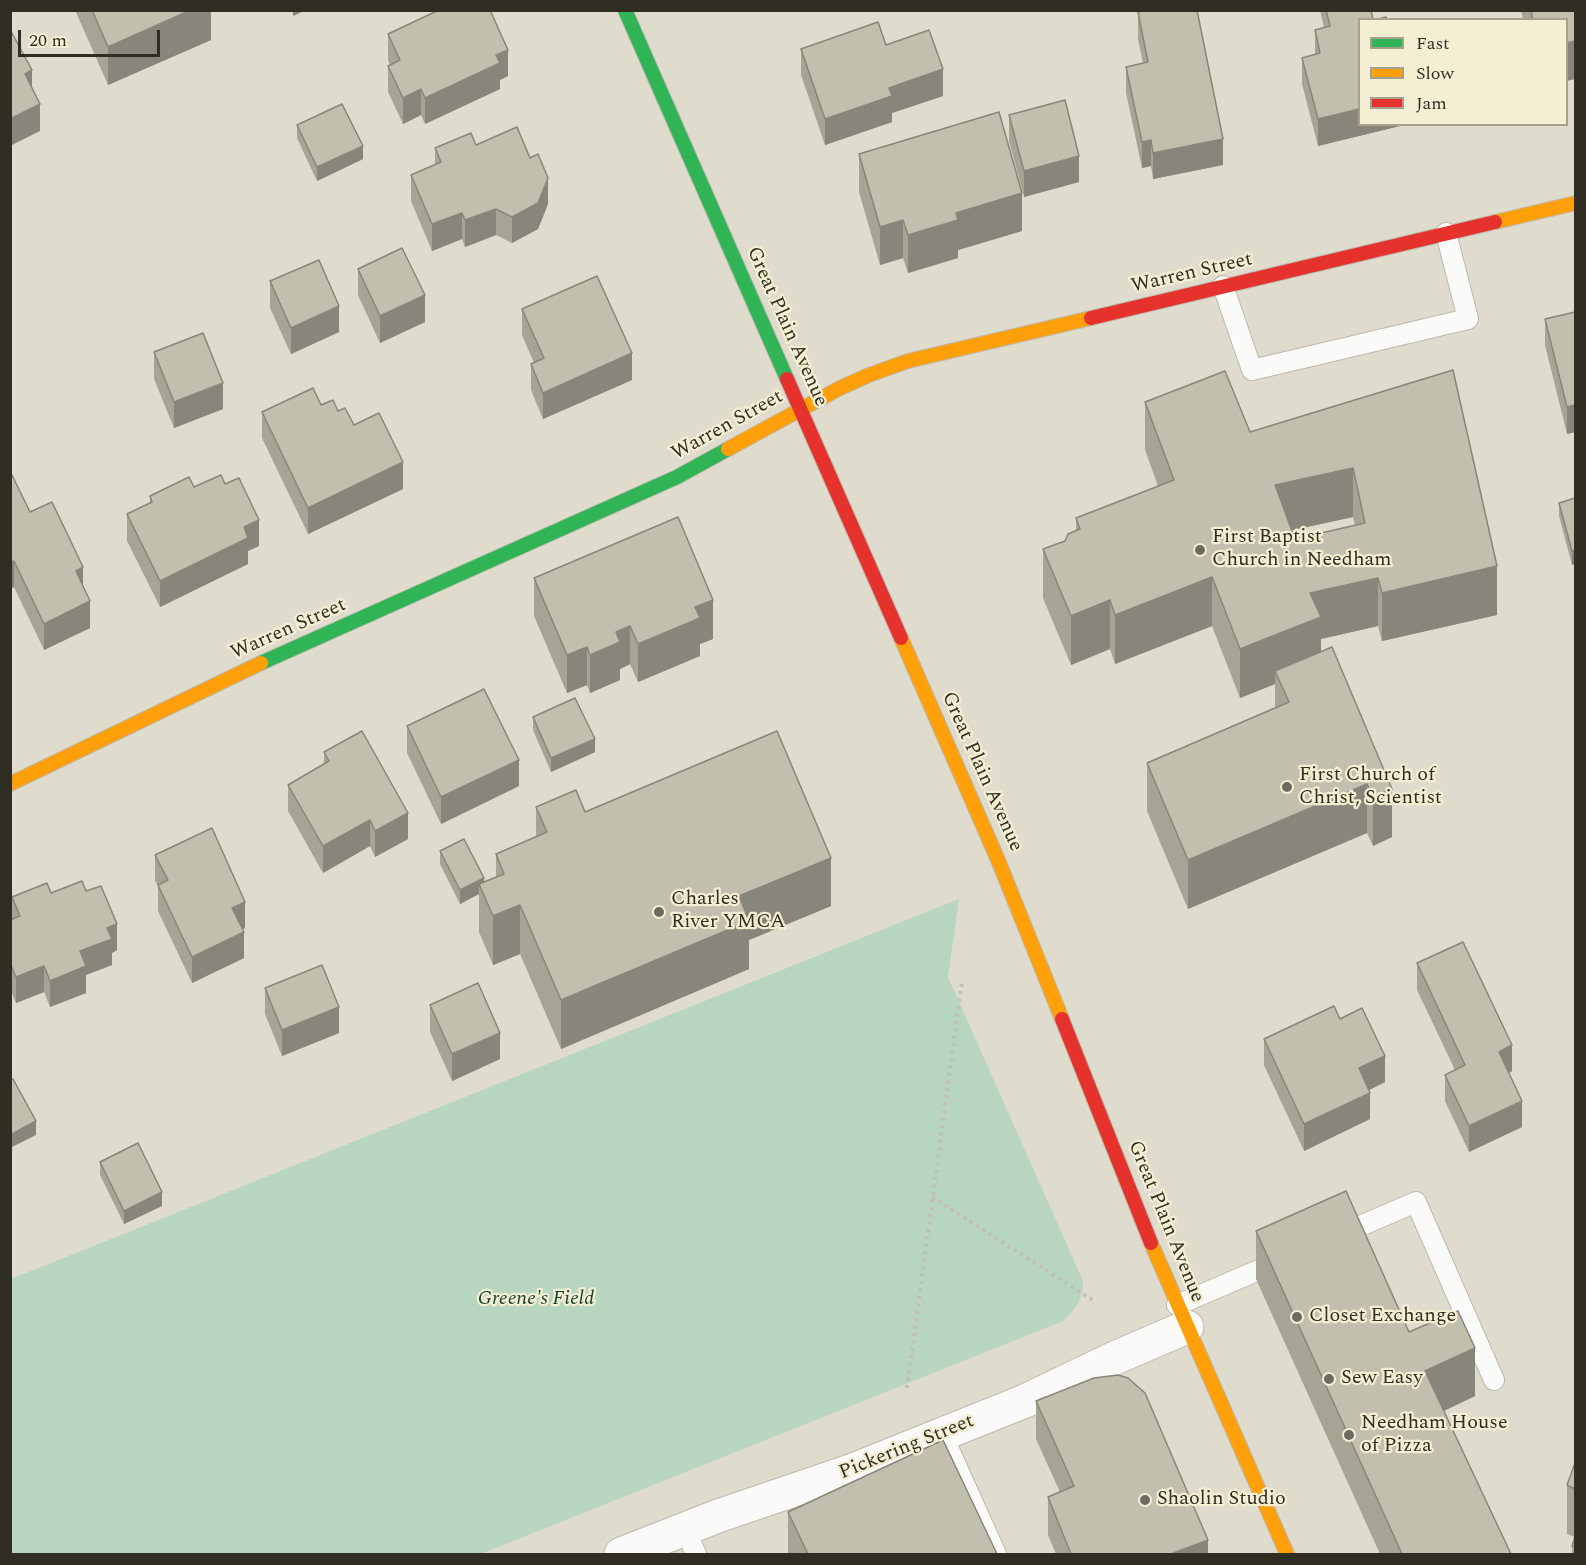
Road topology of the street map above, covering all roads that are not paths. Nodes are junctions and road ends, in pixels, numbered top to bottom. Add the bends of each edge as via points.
1 (625, 10) edge
2 (1575, 203) edge
3 (1446, 233) junction
4 (1223, 286) junction
5 (800, 409) junction
6 (10, 784) edge
7 (1318, 1245) edge
8 (1296, 1254) edge
9 (1182, 1316) junction
10 (1494, 1380) dead end
11 (942, 1434) junction
12 (690, 1542) edge
13 (621, 1554) edge
14 (996, 1554) edge
15 (1287, 1554) edge

1 - 5 street, Great Plain Avenue
2 - 3 street, Warren Street
3 - 4 street, Warren Street
3 - 4 lane via 1468,319 1422,330 1252,370
4 - 5 street, Warren Street via 908,361 868,375
5 - 6 street, Warren Street via 676,477 243,671
5 - 9 street, Great Plain Avenue via 1012,892
7 - 10 lane via 1416,1202
8 - 9 lane
9 - 11 street, Pickering Street via 1107,1362
9 - 15 street, Great Plain Avenue
11 - 12 street, Pickering Street via 853,1470 747,1505
11 - 14 lane
12 - 13 street, Pickering Street

